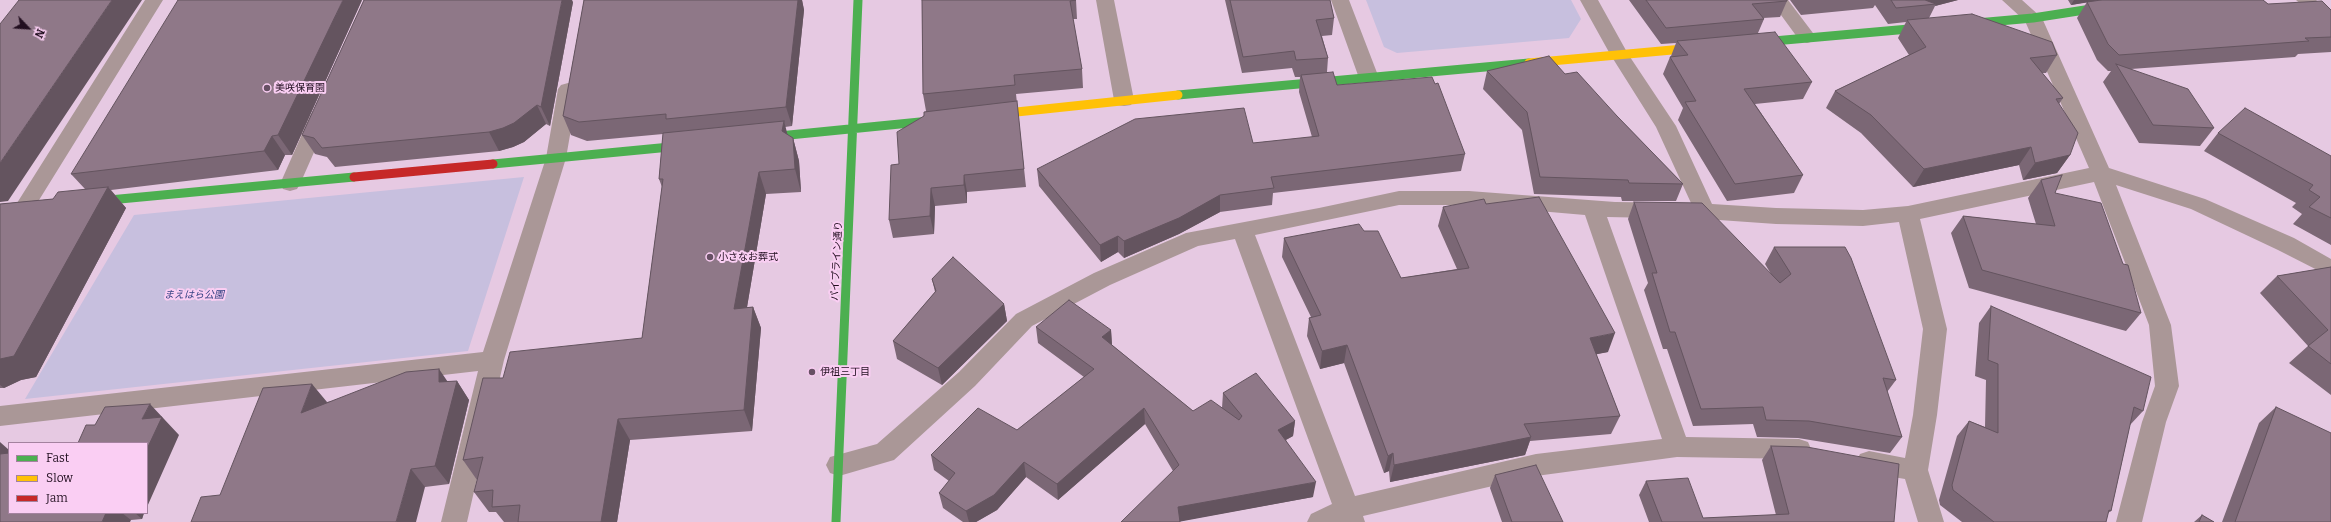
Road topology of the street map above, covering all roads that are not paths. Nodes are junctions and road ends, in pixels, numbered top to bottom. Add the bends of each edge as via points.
1 (154, 0) edge
2 (858, 0) edge
3 (1105, 0) edge
4 (1340, 0) edge
5 (1589, 0) edge
6 (1779, 0) edge
7 (2011, 0) edge
8 (2149, 0) edge
9 (2305, 0) edge
10 (2033, 18) junction
11 (2331, 22) edge
12 (1807, 37) junction
13 (1744, 43) edge
14 (1713, 46) edge
15 (1619, 54) junction
16 (572, 68) edge
17 (1369, 78) junction
18 (328, 99) edge
19 (1124, 100) junction
20 (975, 116) edge
21 (952, 119) edge
22 (853, 129) junction
23 (746, 140) edge
24 (699, 144) edge
25 (556, 158) junction
26 (2101, 173) junction
27 (290, 184) junction
28 (79, 203) edge
29 (26, 208) edge
30 (1593, 208) junction
31 (1705, 211) junction
32 (1908, 214) junction
33 (1243, 231) junction
34 (2331, 269) edge
35 (492, 360) junction
36 (0, 416) edge
37 (1677, 447) junction
38 (839, 464) junction
39 (1915, 470) junction
40 (1350, 516) edge
41 (454, 522) edge
42 (836, 522) edge
43 (1320, 522) edge
44 (1931, 522) edge
45 (2129, 522) edge

1 - 29 street
2 - 22 street, パイプライン通り
3 - 19 street
4 - 17 street
5 - 15 street
6 - 12 street
7 - 10 street
8 - 10 street
9 - 11 street
10 - 12 street
10 - 26 street
12 - 13 street
14 - 15 street
15 - 17 street
15 - 31 street via 1666,126
16 - 25 street
17 - 19 street
18 - 27 street
19 - 20 street
21 - 22 street
22 - 23 street
22 - 38 street, パイプライン通り
24 - 25 street
25 - 27 street
25 - 35 street
26 - 32 street
26 - 34 street via 2198,204 2286,244
26 - 45 street via 2160,325 2167,386 2154,422
27 - 28 street
30 - 31 street
30 - 33 street via 1469,198 1399,198
30 - 37 street
31 - 32 street via 1863,218
32 - 39 street via 1935,329 1925,415
33 - 38 street via 1194,239 1102,280 1024,320 967,379 885,453
33 - 40 street
35 - 36 street
35 - 41 street
37 - 39 street via 1798,449
37 - 40 street via 1536,465
38 - 42 street, パイプライン通り
39 - 44 street
40 - 43 street

